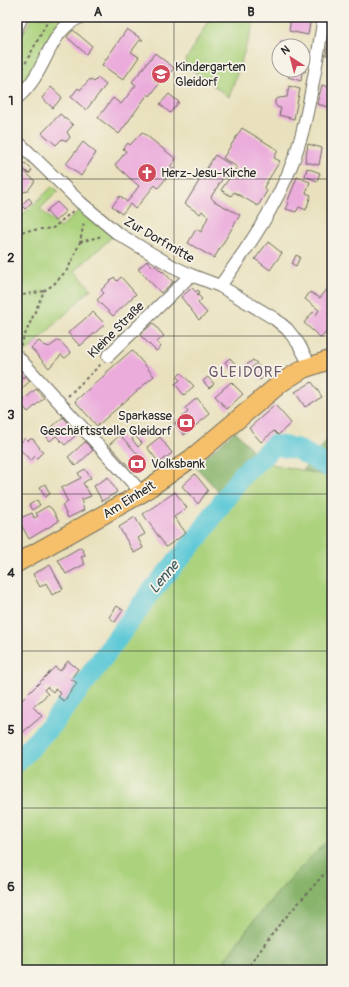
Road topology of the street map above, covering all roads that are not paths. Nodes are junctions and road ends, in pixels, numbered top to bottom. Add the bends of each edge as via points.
1 (25, 17) edge
2 (81, 17) edge
3 (324, 17) edge
4 (17, 35) edge
5 (17, 98) edge
6 (19, 148) edge
7 (191, 275) junction
8 (220, 286) junction
9 (17, 356) edge
10 (108, 356) road end
11 (332, 359) edge
12 (310, 366) junction
13 (142, 493) junction
14 (17, 563) edge

1 - 4 lane
2 - 5 street via 71,20 62,28 36,77
3 - 8 street via 305,122 295,154 267,219
6 - 7 street, Zur Dorfmitte via 117,233
7 - 8 street, Zur Dorfmitte
7 - 10 street, Kleine Straße
8 - 12 street, Zur Dorfmitte via 282,325 304,351
9 - 13 street
11 - 12 main road, Am Einheit
12 - 13 main road, Am Einheit via 278,385 192,458
13 - 14 main road, Am Einheit

